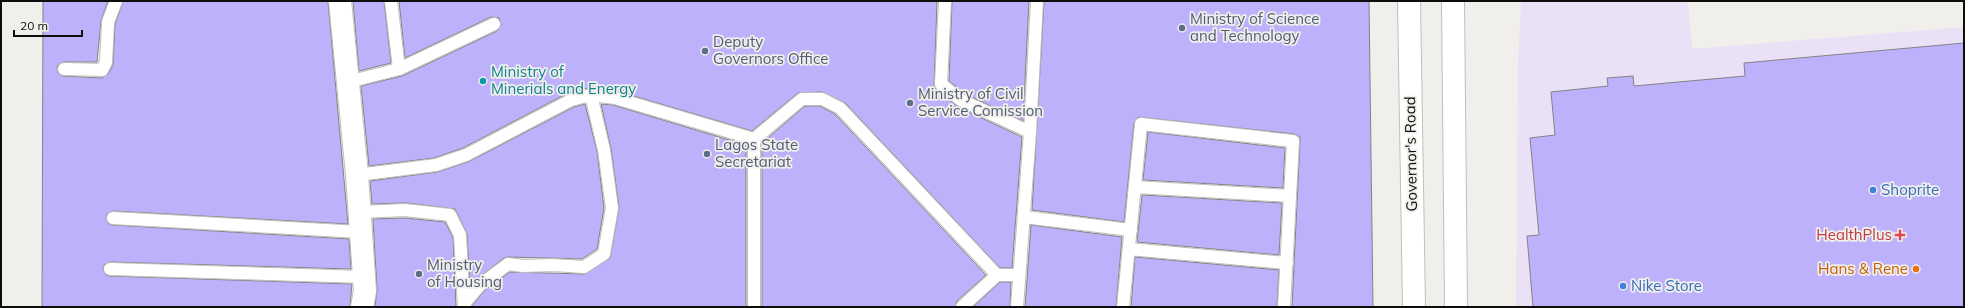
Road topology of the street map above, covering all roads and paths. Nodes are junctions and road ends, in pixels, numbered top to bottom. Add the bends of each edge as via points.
1 (116, 1) edge
2 (340, 1) edge
3 (391, 1) edge
4 (945, 1) edge
5 (1037, 1) edge
6 (1409, 1) edge
7 (1453, 1) edge
8 (494, 24) dead end
9 (64, 69) dead end
10 (399, 69) junction
11 (348, 82) junction
12 (591, 95) junction
13 (1030, 132) junction
14 (754, 138) junction
15 (357, 175) junction
16 (1135, 187) junction
17 (1290, 196) junction
18 (1024, 217) junction
19 (113, 218) dead end
20 (360, 222) junction
21 (1131, 230) junction
22 (1129, 249) junction
23 (1287, 263) junction
24 (110, 269) dead end
25 (997, 274) junction
26 (1019, 275) junction
27 (364, 277) junction
28 (464, 305) edge
29 (362, 307) edge
30 (754, 307) edge
31 (962, 307) edge
32 (1017, 307) edge
33 (1123, 307) edge
34 (1284, 307) edge
35 (1414, 307) edge
36 (1456, 307) edge

1 - 9 lane via 108,22 106,62 102,70
2 - 11 street
3 - 10 lane
4 - 13 lane via 941,84 960,100
5 - 13 lane
6 - 35 street, Governor's Road
7 - 36 street
8 - 10 lane
10 - 11 lane
11 - 15 street
12 - 14 lane via 615,98
12 - 15 lane via 571,100 466,155 436,165
12 - 28 lane via 604,150 612,208 604,254 584,267 508,264 480,285
13 - 18 lane
14 - 25 lane via 802,99 822,99 840,108
14 - 30 lane
15 - 20 street
16 - 17 lane
16 - 17 lane via 1141,124 1293,141
16 - 21 lane
17 - 23 lane
18 - 21 lane
18 - 26 lane
19 - 20 lane
20 - 27 street
20 - 28 lane via 406,210 450,215 460,235
21 - 22 lane
22 - 23 lane
22 - 33 lane
23 - 34 lane
24 - 27 lane
25 - 26 lane
25 - 31 lane
26 - 32 lane
27 - 29 street

